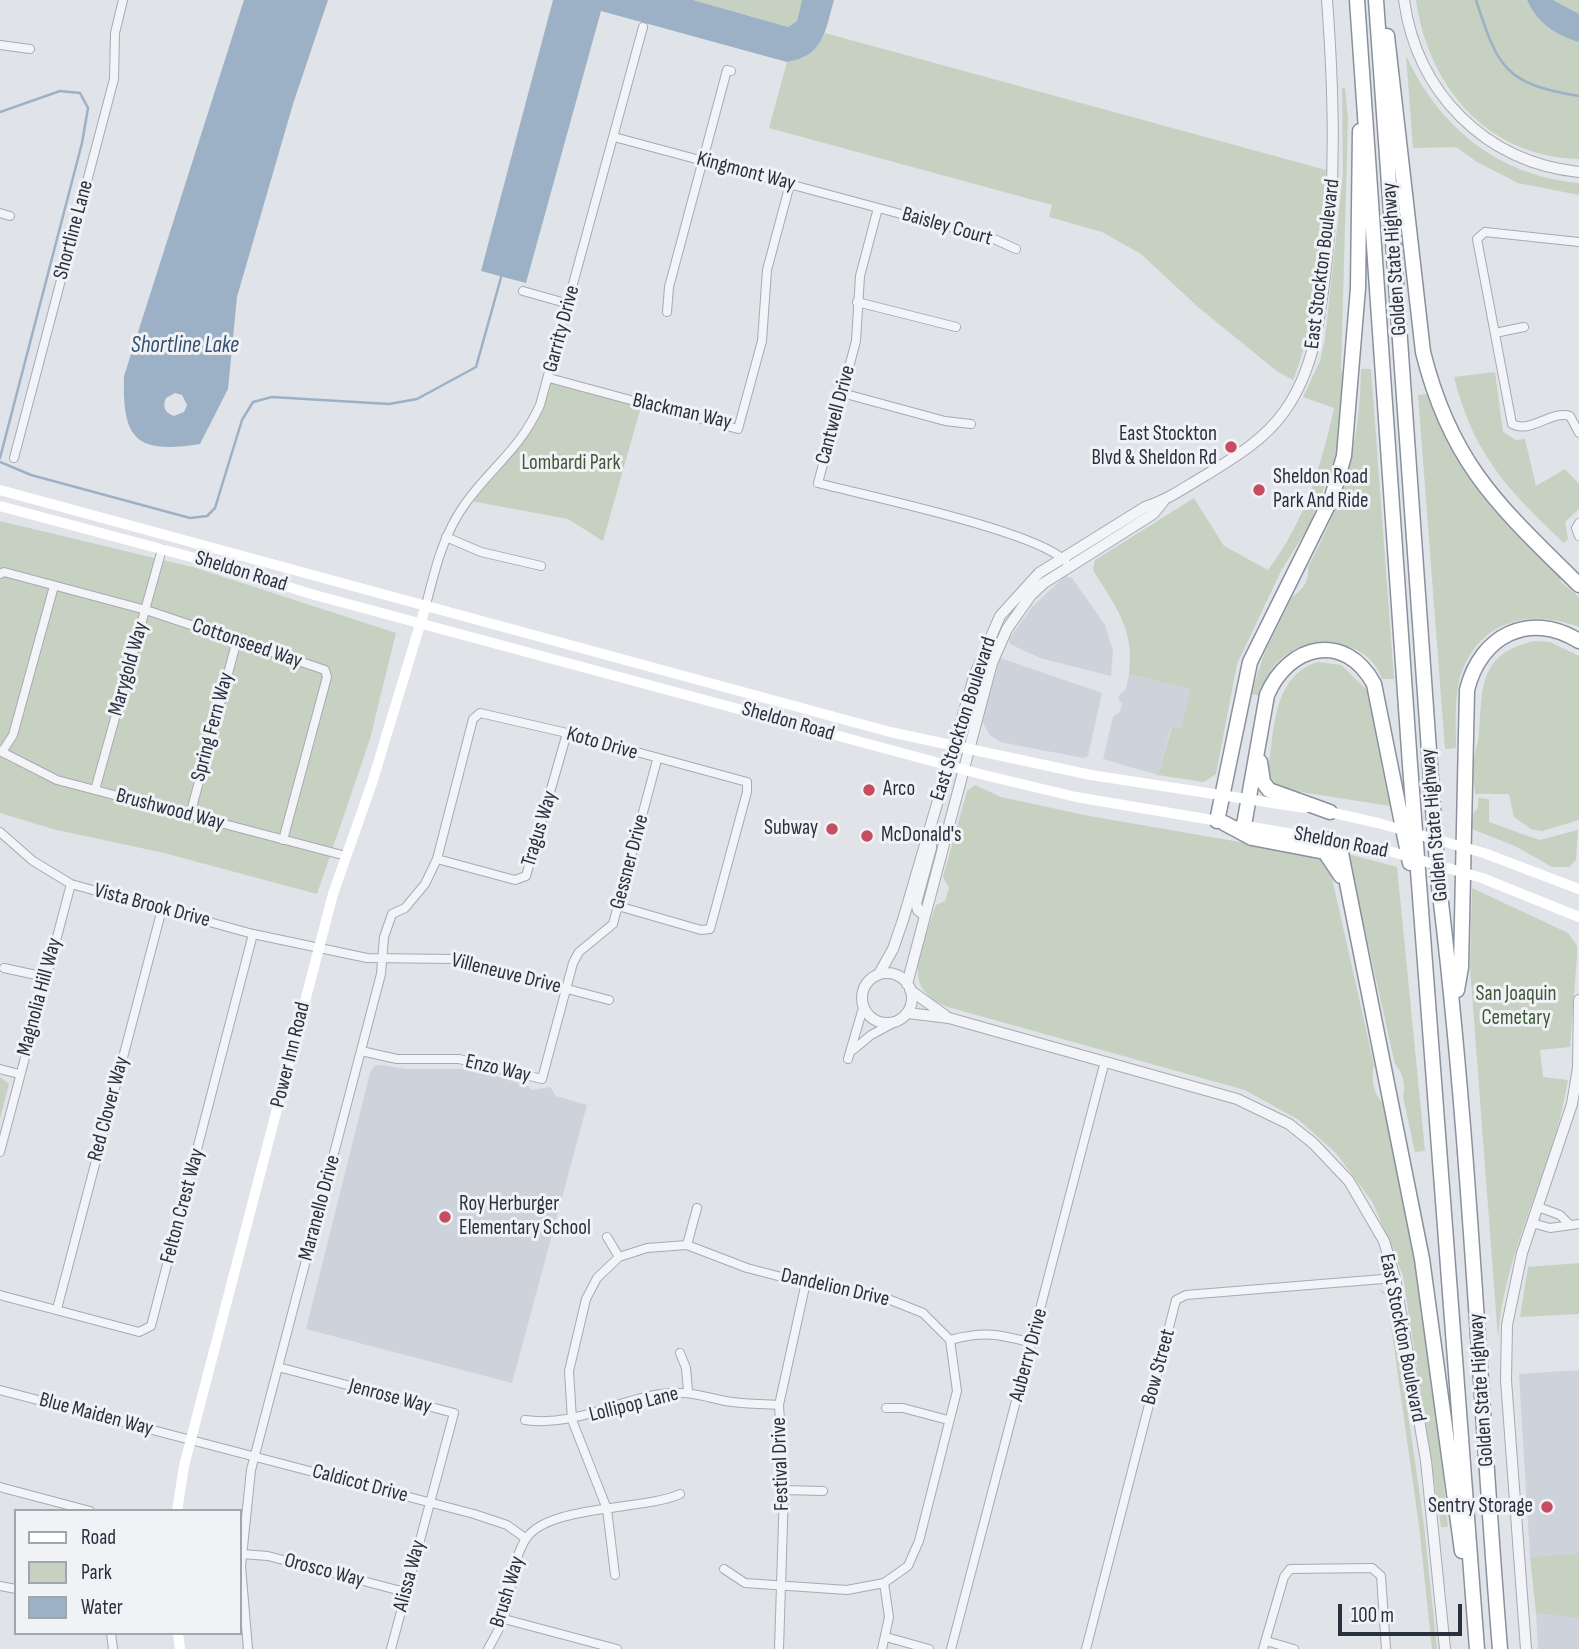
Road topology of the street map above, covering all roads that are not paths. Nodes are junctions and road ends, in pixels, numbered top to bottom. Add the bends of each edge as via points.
1 (123, 0) edge
2 (1327, 0) edge
3 (1357, 0) edge
4 (1376, 0) edge
5 (1382, 0) edge
6 (1404, 0) edge
7 (643, 27) dead end
8 (0, 44) edge
9 (30, 49) dead end
10 (731, 71) dead end
11 (1367, 110) junction
12 (614, 137) junction
13 (703, 161) junction
14 (1579, 172) edge
15 (790, 184) junction
16 (878, 208) junction
17 (0, 214) edge
18 (10, 216) dead end
19 (1579, 242) edge
20 (1016, 249) dead end
21 (523, 291) dead end
22 (857, 302) junction
23 (569, 304) junction
24 (667, 312) dead end
25 (956, 327) dead end
26 (1524, 327) dead end
27 (1494, 333) junction
28 (548, 378) junction
29 (842, 393) junction
30 (971, 424) dead end
31 (1579, 433) edge
32 (14, 458) dead end
33 (0, 491) edge
34 (1163, 502) junction
35 (0, 506) edge
36 (1579, 523) edge
37 (1579, 536) edge
38 (446, 537) junction
39 (162, 549) junction
40 (1062, 557) junction
41 (541, 566) dead end
42 (1070, 566) junction
43 (0, 574) edge
44 (1579, 585) edge
45 (54, 586) junction
46 (426, 605) junction
47 (146, 610) junction
48 (421, 622) junction
49 (237, 640) junction
50 (1579, 641) edge
51 (567, 733) junction
52 (953, 746) junction
53 (1259, 746) junction
54 (969, 750) junction
55 (1, 752) edge
56 (657, 760) junction
57 (948, 765) junction
58 (963, 769) junction
59 (95, 790) junction
60 (1224, 796) junction
61 (1250, 799) junction
62 (1330, 812) junction
63 (190, 815) junction
64 (1221, 822) junction
65 (1244, 825) junction
66 (930, 826) junction
67 (0, 832) edge
68 (283, 839) junction
69 (1325, 839) junction
70 (345, 856) junction
71 (437, 859) junction
72 (71, 884) junction
73 (1346, 888) junction
74 (1579, 890) edge
75 (618, 906) junction
76 (162, 908) junction
77 (923, 914) junction
78 (1579, 917) edge
79 (1423, 930) junction
80 (253, 934) junction
81 (318, 950) junction
82 (382, 959) junction
83 (4, 968) dead end
84 (879, 974) junction
85 (45, 977) junction
86 (908, 987) junction
87 (566, 988) junction
88 (609, 1000) dead end
89 (1579, 1000) edge
90 (863, 1008) junction
91 (1454, 1009) junction
92 (908, 1013) junction
93 (949, 1018) junction
94 (895, 1022) junction
95 (853, 1050) junction
96 (361, 1051) junction
97 (848, 1059) dead end
98 (1105, 1061) junction
99 (1579, 1065) edge
100 (0, 1069) edge
101 (19, 1074) junction
102 (0, 1152) edge
103 (1538, 1207) junction
104 (697, 1208) dead end
105 (1532, 1223) junction
106 (1575, 1225) edge
107 (607, 1237) dead end
108 (687, 1245) junction
109 (619, 1257) junction
110 (1395, 1278) junction
111 (806, 1283) junction
112 (0, 1296) edge
113 (57, 1309) junction
114 (950, 1340) junction
115 (1032, 1343) junction
116 (680, 1353) dead end
117 (278, 1367) junction
118 (0, 1390) edge
119 (688, 1391) junction
120 (779, 1405) junction
121 (886, 1408) dead end
122 (525, 1420) dead end
123 (572, 1420) junction
124 (948, 1420) junction
125 (191, 1440) junction
126 (255, 1457) junction
127 (0, 1487) edge
128 (784, 1490) junction
129 (823, 1491) dead end
130 (680, 1494) dead end
131 (430, 1503) junction
132 (82, 1509) edge
133 (177, 1509) edge
134 (607, 1509) junction
135 (525, 1538) junction
136 (242, 1544) edge
137 (242, 1554) edge
138 (724, 1569) dead end
139 (615, 1575) dead end
140 (884, 1583) junction
141 (781, 1585) junction
142 (405, 1592) junction
143 (242, 1601) edge
144 (503, 1619) junction
145 (886, 1637) junction
146 (1264, 1645) edge
147 (248, 1649) edge
148 (391, 1649) edge
149 (488, 1649) edge
150 (617, 1649) edge
151 (779, 1649) edge
152 (883, 1649) edge
153 (929, 1649) edge
154 (951, 1649) edge
155 (1086, 1649) edge
156 (1294, 1649) edge
157 (1386, 1649) edge
158 (1445, 1649) edge
159 (1476, 1649) edge
160 (1500, 1649) edge
161 (1526, 1649) edge

1 - 32 street, Shortline Lane via 115,33 114,79
2 - 34 street, East Stockton Boulevard via 1335,166 1312,355 1296,395 1272,428
3 - 11 highway, Golden State Highway
4 - 91 highway, Golden State Highway via 1438,878
5 - 44 highway via 1423,352 1437,402 1475,475
6 - 14 street via 1420,60 1460,119 1506,152 1542,166
7 - 12 street, Garrity Drive
8 - 9 street
10 - 13 street via 727,70
11 - 60 highway via 1359,134 1358,288 1350,417 1341,469 1332,497 1250,662
11 - 79 highway, Golden State Highway
12 - 13 street, Kingmont Way
12 - 23 street, Garrity Drive
13 - 15 street, Kingmont Way
13 - 24 street via 669,287
15 - 16 street, Kingmont Way
15 - 28 street, Blackman Way via 767,270 762,341 738,429
16 - 20 street, Baisley Court
16 - 22 street, Cantwell Drive
17 - 18 street
19 - 27 street via 1506,232 1480,235
21 - 23 street
22 - 25 street
22 - 29 street, Cantwell Drive via 856,341
23 - 28 street, Garrity Drive
26 - 27 street
27 - 31 street via 1511,424 1536,424 1561,414 1570,416
28 - 38 street, Garrity Drive via 522,439 465,503
29 - 30 street
29 - 40 street, Cantwell Drive via 818,483 1006,533
33 - 46 main road, Sheldon Road
34 - 40 street, East Stockton Boulevard via 1145,507
34 - 42 street, East Stockton Boulevard via 1153,514
35 - 39 main road, Sheldon Road
36 - 37 street
38 - 41 street via 481,552
38 - 46 street, Garrity Drive
39 - 47 street, Marygold Way
39 - 48 main road, Sheldon Road
40 - 42 street, Cantwell Drive
40 - 52 street, East Stockton Boulevard via 1039,573 1000,616 977,667
42 - 54 street, East Stockton Boulevard via 1031,595 1007,629 986,682
43 - 45 street, Cottonseed Way
45 - 47 street, Cottonseed Way
45 - 55 street via 13,735
46 - 48 main road, Power Inn Road
46 - 52 main road, Sheldon Road
47 - 49 street, Cottonseed Way
47 - 59 street, Marygold Way
48 - 57 main road, Sheldon Road
48 - 70 main road, Power Inn Road
49 - 63 street, Spring Fern Way
49 - 68 street, Cottonseed Way via 325,670 327,677
50 - 91 highway via 1549,629 1509,634 1486,649 1471,676 1467,690 1461,967
51 - 56 street, Koto Drive
51 - 71 street, Tragus Way via 526,876 515,880
51 - 71 street, Koto Drive via 480,713 473,719
52 - 54 main road, Sheldon Road
52 - 57 street, East Stockton Boulevard
53 - 61 highway
53 - 62 highway via 1263,782 1269,790
53 - 79 highway via 1267,695 1280,671 1301,654 1338,652 1368,673 1374,684
54 - 58 street, East Stockton Boulevard
54 - 60 main road, Sheldon Road
55 - 59 street, Brushwood Way via 57,779
56 - 75 street, Gessner Drive
56 - 75 street, Koto Drive via 747,782 741,817 710,929
57 - 58 main road, Sheldon Road
57 - 66 street, East Stockton Boulevard
58 - 64 main road, Sheldon Road via 1076,797
58 - 77 street, East Stockton Boulevard
59 - 63 street, Brushwood Way
60 - 61 main road, Sheldon Road
60 - 64 highway
61 - 62 main road, Sheldon Road
61 - 65 highway
62 - 74 main road, Sheldon Road, bridge via 1484,853
63 - 68 street, Brushwood Way
64 - 65 main road, Sheldon Road
64 - 73 highway via 1252,838 1325,852
65 - 69 main road, Sheldon Road
66 - 77 street via 931,848 916,903
66 - 84 street, East Stockton Boulevard via 893,949
67 - 72 street, Vista Brook Drive via 33,861
68 - 70 street, Brushwood Way
69 - 73 highway via 1341,853
69 - 78 main road, Sheldon Road, bridge via 1382,849 1482,878
70 - 81 main road, Power Inn Road
71 - 82 street, Koto Drive via 425,884 405,908 392,914
72 - 76 street, Vista Brook Drive
72 - 85 street, Magnolia Hill Way
73 - 159 highway via 1422,1259
75 - 87 street, Gessner Drive via 613,924 579,952
76 - 80 street, Vista Brook Drive
76 - 113 street, Red Clover Way
77 - 86 street, East Stockton Boulevard
79 - 159 highway, Golden State Highway
80 - 81 street, Vista Brook Drive
80 - 113 street, Felton Crest Way via 151,1326 139,1332
81 - 82 street, Villeneuve Drive
81 - 125 main road, Power Inn Road
82 - 87 street, Villeneuve Drive via 453,959
82 - 96 street, Maranello Drive
83 - 85 street
84 - 86 street via 891,974
84 - 90 street via 863,991
85 - 101 street, Magnolia Hill Way
86 - 92 street via 912,998
86 - 93 street, East Stockton Boulevard
87 - 88 street, Villeneuve Drive
87 - 96 street, Enzo Way via 542,1079 459,1059 397,1059
89 - 99 street
90 - 94 street via 880,1023
90 - 95 street
91 - 160 highway, Golden State Highway
92 - 93 street, East Stockton Boulevard
92 - 94 street
93 - 98 street, East Stockton Boulevard
94 - 95 street
95 - 97 street
96 - 117 street, Maranello Drive
98 - 110 street, East Stockton Boulevard via 1237,1098 1305,1136 1333,1161 1362,1199 1384,1241
98 - 115 street, Auberry Drive
99 - 103 street via 1572,1104
100 - 101 street
101 - 102 street, Magnolia Hill Way
103 - 105 street
103 - 106 street
104 - 108 street
105 - 106 street
105 - 161 street via 1516,1276 1506,1352
107 - 109 street
108 - 109 street, Dandelion Drive via 647,1248
108 - 111 street, Dandelion Drive via 747,1268
109 - 123 street via 597,1278 586,1299 569,1371
110 - 155 street, Bow Street via 1186,1295 1176,1300
110 - 158 street, East Stockton Boulevard via 1426,1461
111 - 114 street, Dandelion Drive via 888,1299 923,1313
111 - 120 street, Festival Drive
112 - 113 street, Felton Crest Way
114 - 115 street via 994,1333
114 - 124 street via 957,1391
115 - 154 street, Auberry Drive
116 - 119 street
117 - 126 street, Maranello Drive
117 - 131 street, Jenrose Way via 454,1413
118 - 125 street, Blue Maiden Way
119 - 120 street, Lollipop Lane via 727,1401
119 - 123 street, Lollipop Lane via 659,1394
120 - 128 street, Festival Drive
121 - 124 street
122 - 123 street, Lollipop Lane
123 - 134 street
124 - 140 street via 919,1541 908,1566
125 - 126 street, Caldicot Drive
125 - 133 main road, Power Inn Road
126 - 131 street, Caldicot Drive
126 - 136 street, Maranello Drive
127 - 132 street
128 - 129 street
128 - 141 street, Festival Drive
130 - 134 street, Brush Way via 665,1501
131 - 135 street, Caldicot Drive via 507,1525
131 - 142 street, Alissa Way
134 - 135 street, Brush Way via 549,1521
134 - 139 street
135 - 144 street, Brush Way
137 - 142 street, Orosco Way via 268,1556
138 - 141 street via 745,1583
140 - 141 street via 847,1590
140 - 145 street via 889,1616
141 - 151 street, Festival Drive
142 - 148 street, Alissa Way
143 - 147 street, Maranello Drive
144 - 149 street, Brush Way
144 - 150 street
145 - 152 street
145 - 153 street
146 - 156 street
146 - 157 street via 1290,1569 1372,1568 1381,1576

